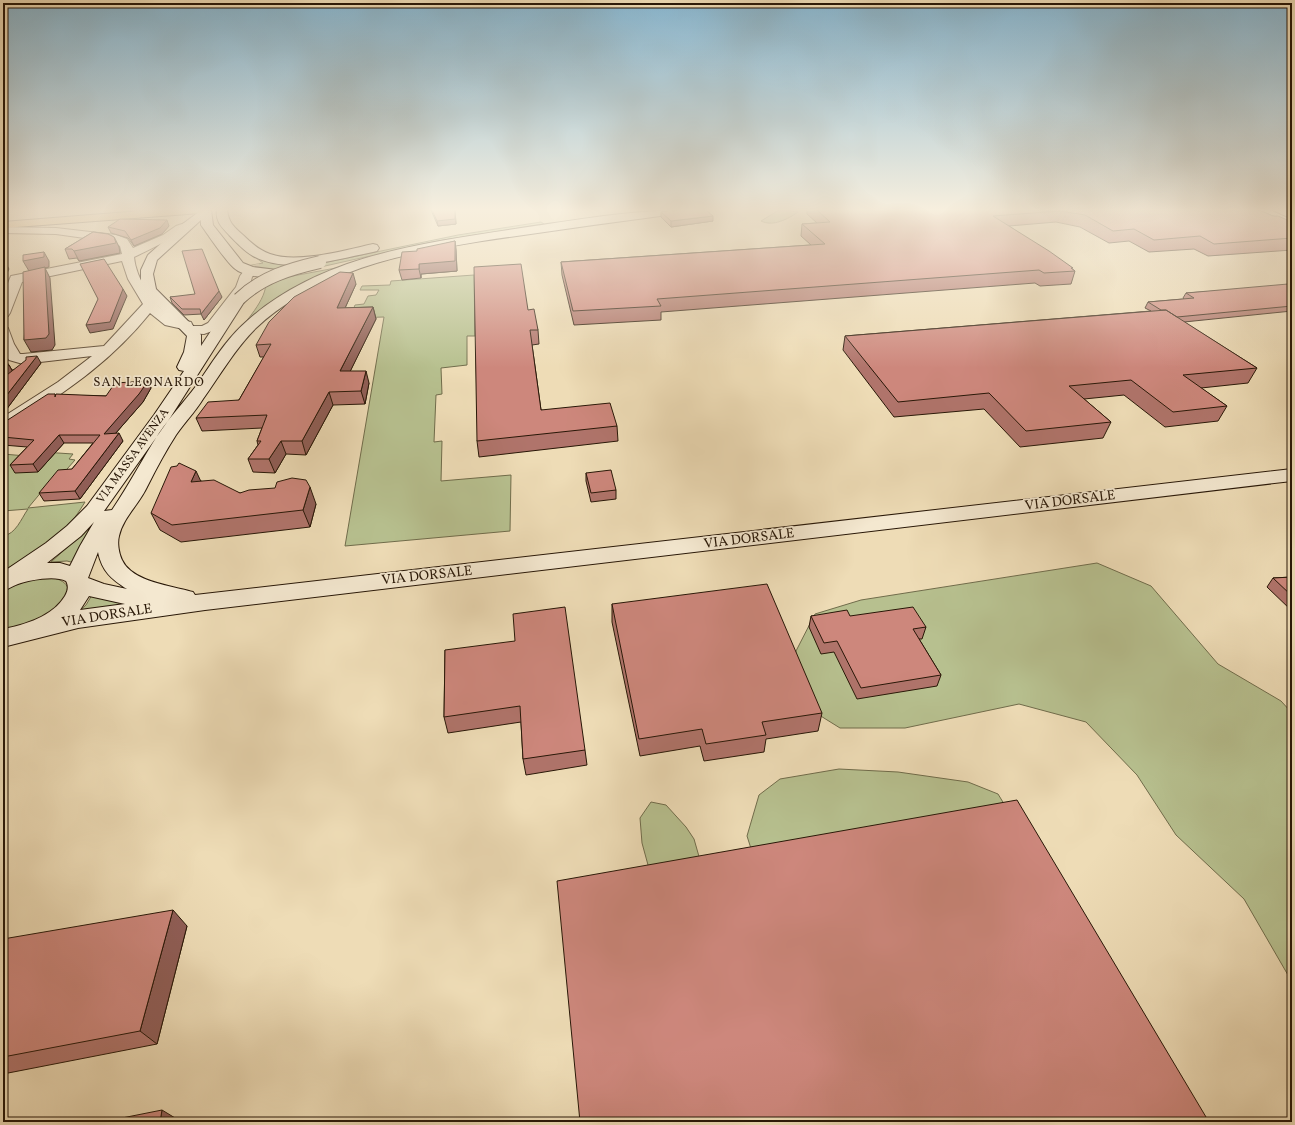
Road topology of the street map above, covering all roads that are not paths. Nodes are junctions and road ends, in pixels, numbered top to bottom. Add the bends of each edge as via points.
1 (94, 262) edge
2 (129, 262) edge
3 (149, 262) edge
4 (236, 262) tunnel mouth
5 (318, 262) edge
6 (351, 262) edge
7 (370, 262) edge
8 (255, 276) junction
9 (16, 279) junction
10 (3, 281) edge
11 (150, 304) junction
12 (3, 313) edge
13 (188, 328) junction
14 (3, 331) edge
15 (109, 349) junction
16 (3, 425) edge
17 (165, 425) junction
18 (158, 449) junction
19 (1292, 475) edge
20 (78, 581) junction
21 (3, 584) edge
22 (195, 600) junction
23 (33, 630) junction
24 (3, 638) edge

1 - 9 main road
2 - 11 main road via 139,288
3 - 13 main road via 146,275 150,290
4 - 8 main road
5 - 17 main road, VIA MASSA AVENZA, bridge via 262,280 249,288 239,299
6 - 8 main road via 322,269
7 - 17 main road, VIA MASSA AVENZA via 335,274 276,304 242,332 193,402
8 - 13 main road via 246,276 242,288 213,326 204,330
8 - 17 main road via 257,294 184,402
9 - 10 main road
9 - 12 main road
11 - 13 main road via 168,321
11 - 15 main road
13 - 17 main road via 194,335 194,345 191,356 169,395
14 - 15 main road via 6,344 14,357 23,359
15 - 16 main road via 74,377
17 - 18 main road, VIA MASSA AVENZA
17 - 21 main road, VIA MASSA AVENZA via 74,531
18 - 20 main road, VIA MASSA AVENZA via 136,475 96,534 81,563
18 - 22 main road, VIA MASSA AVENZA via 138,488 115,522 108,537 108,550 111,562 121,575 146,589
19 - 22 main road, VIA DORSALE
20 - 21 main road, VIA DORSALE via 71,574 47,571 32,573
20 - 22 main road, VIA DORSALE via 95,590 114,595
20 - 23 main road, VIA MASSA AVENZA via 80,590 69,607 47,624
22 - 23 main road, VIA DORSALE via 78,619
23 - 24 main road

